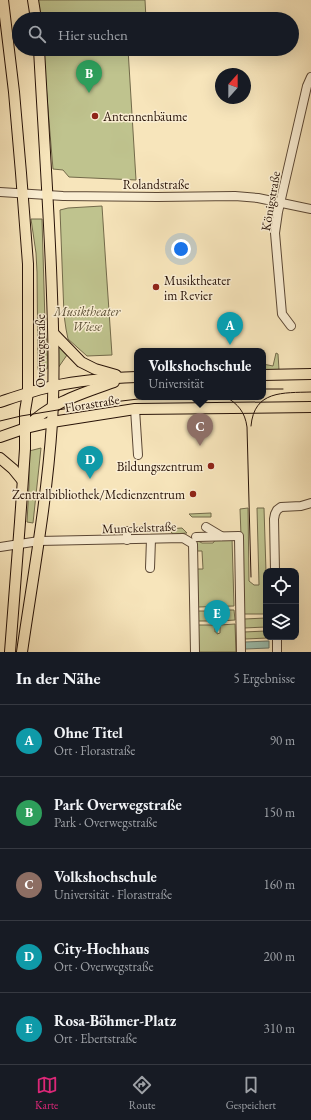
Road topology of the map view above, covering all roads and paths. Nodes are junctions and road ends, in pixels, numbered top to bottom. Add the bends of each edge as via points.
1 (3, 0) edge
2 (33, 0) edge
3 (35, 12) edge
4 (39, 56) edge
5 (310, 78) edge
6 (0, 192) edge
7 (22, 193) junction
8 (48, 195) junction
9 (281, 203) junction
10 (311, 209) edge
11 (291, 326) dead end
12 (54, 334) junction
13 (311, 374) edge
14 (266, 375) edge
15 (134, 377) edge
16 (126, 378) junction
17 (53, 386) junction
18 (28, 393) junction
19 (0, 402) edge
20 (311, 406) edge
21 (52, 407) junction
22 (135, 409) junction
23 (52, 422) junction
24 (26, 428) junction
25 (0, 437) edge
26 (138, 455) dead end
27 (0, 458) edge
28 (22, 480) junction
29 (311, 502) edge
30 (206, 527) dead end
31 (127, 531) dead end
32 (221, 536) junction
33 (151, 539) junction
34 (126, 540) junction
35 (194, 540) junction
36 (39, 541) junction
37 (18, 545) junction
38 (0, 547) edge
39 (150, 568) dead end
40 (275, 568) edge
41 (277, 640) edge
42 (10, 652) edge
43 (22, 652) edge
44 (195, 652) edge
45 (241, 652) edge
46 (277, 652) edge

1 - 7 main road, Overwegstraße
2 - 3 main road
4 - 8 main road, Overwegstraße
5 - 9 street, Königstraße
6 - 7 street, Rolandstraße
7 - 8 street, Rolandstraße
7 - 18 main road, Overwegstraße via 28,264
8 - 9 street, Rolandstraße via 235,196
8 - 12 main road, Overwegstraße
9 - 10 street, Rolandstraße
9 - 11 street, Königstraße via 275,233 282,314
12 - 16 main road, Florastraße via 81,362 95,370
12 - 17 main road, Overwegstraße
13 - 14 main road
15 - 16 main road, Florastraße
16 - 17 main road, Florastraße via 96,379
16 - 21 main road via 77,395
17 - 18 main road, Florastraße
17 - 21 main road, Overwegstraße
18 - 19 main road, Florastraße
18 - 24 main road, Overwegstraße
20 - 22 main road, Florastraße
21 - 23 main road, Overwegstraße
21 - 24 main road
22 - 23 main road, Florastraße
22 - 26 street
23 - 24 main road, Florastraße
23 - 36 main road, Overwegstraße
24 - 25 main road, Florastraße
24 - 28 main road, Overwegstraße
27 - 28 main road via 14,469
28 - 37 main road, Overwegstraße
29 - 40 street via 277,510 274,519
30 - 32 street
31 - 34 street
32 - 35 street
32 - 45 street via 239,537
33 - 34 street, Munckelstraße
33 - 35 street, Munckelstraße
33 - 39 street
34 - 36 street, Munckelstraße
35 - 44 street, Munckelstraße
36 - 37 street, Munckelstraße
36 - 43 main road, Overwegstraße
37 - 38 street, Munckelstraße
37 - 42 main road, Overwegstraße
41 - 46 street

